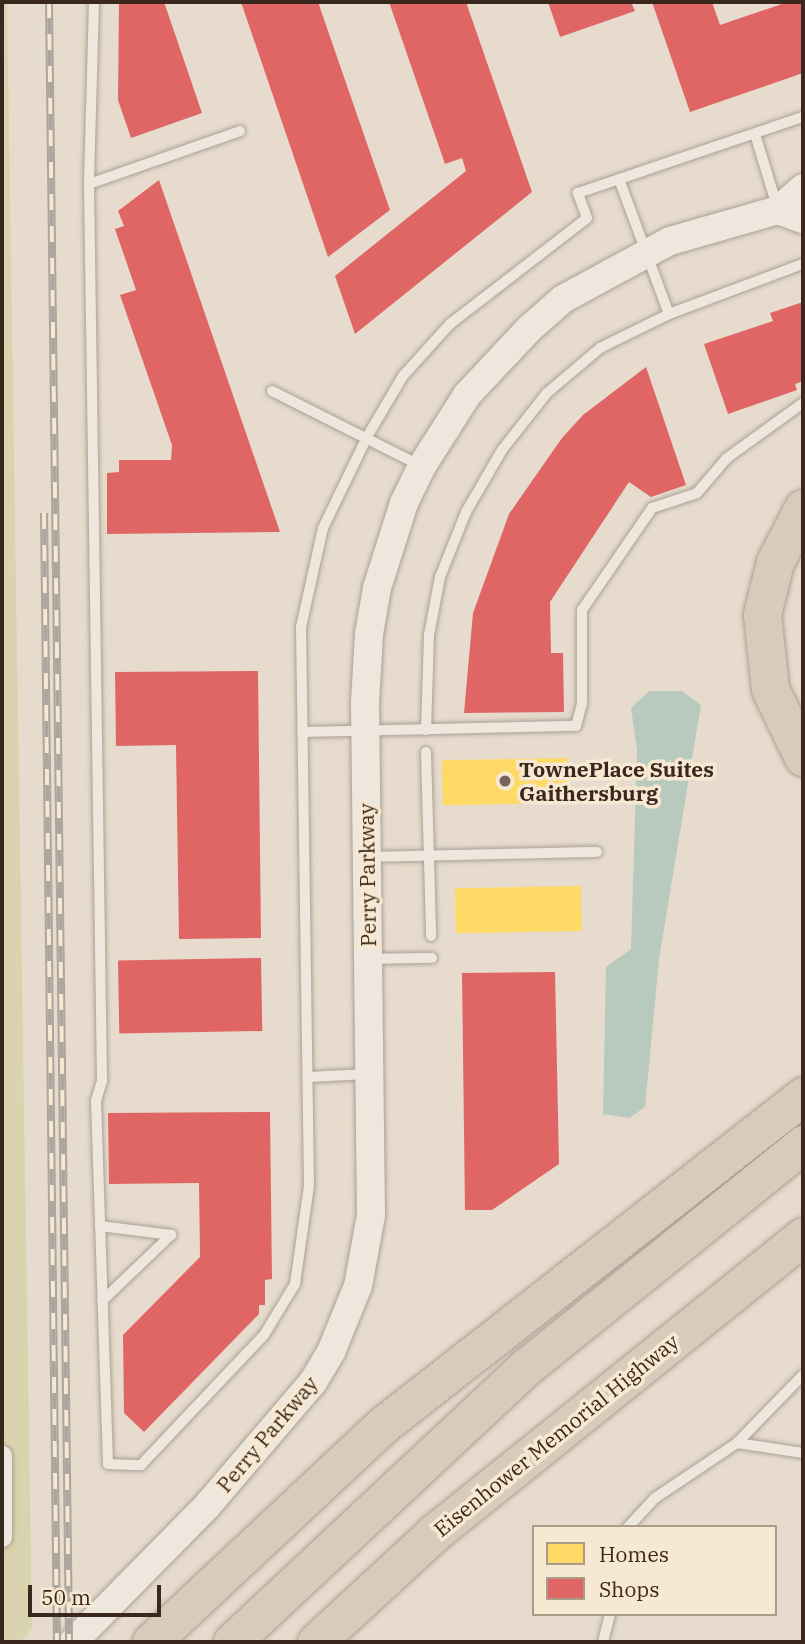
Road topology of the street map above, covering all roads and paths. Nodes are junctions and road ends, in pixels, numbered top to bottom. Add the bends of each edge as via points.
1 (94, 2) edge
2 (803, 117) edge
3 (240, 131) dead end
4 (755, 134) junction
5 (619, 179) junction
6 (89, 184) junction
7 (803, 188) edge
8 (790, 214) edge
9 (648, 251) junction
10 (803, 264) edge
11 (669, 314) junction
12 (272, 391) dead end
13 (803, 403) edge
14 (367, 437) junction
15 (422, 466) junction
16 (803, 508) edge
17 (426, 730) junction
18 (365, 731) junction
19 (303, 732) junction
20 (426, 752) dead end
21 (803, 757) edge
22 (597, 852) dead end
23 (429, 856) junction
24 (366, 857) junction
25 (431, 936) dead end
26 (432, 958) dead end
27 (368, 959) junction
28 (369, 1074) junction
29 (308, 1077) junction
30 (803, 1096) edge
31 (803, 1144) edge
32 (100, 1226) junction
33 (803, 1236) edge
34 (102, 1301) junction
35 (803, 1375) edge
36 (737, 1443) junction
37 (803, 1453) edge
38 (2, 1455) edge
39 (630, 1525) edge
40 (2, 1536) edge
41 (610, 1616) edge
42 (73, 1642) edge
43 (151, 1642) edge
44 (232, 1642) edge
45 (316, 1642) edge
46 (603, 1642) edge

1 - 6 lane
2 - 4 lane
3 - 6 lane
4 - 5 lane
4 - 8 lane
5 - 9 lane
5 - 14 lane via 578,193 587,218 450,324 403,376
6 - 32 lane
7 - 8 street, Perry Parkway
8 - 9 street, Perry Parkway
9 - 11 lane
9 - 15 street, Perry Parkway via 564,299 528,328 467,395
10 - 11 lane
11 - 17 lane via 600,348 547,393 502,450 466,512 440,577 429,635
12 - 14 lane
13 - 17 lane via 726,458 697,494 652,508 582,610 583,703 576,726
14 - 15 lane
14 - 19 lane via 323,528 305,599 301,627
15 - 18 street, Perry Parkway via 404,503 377,588 369,634
16 - 21 highway via 775,562 762,614 770,689
17 - 18 lane
18 - 19 lane
18 - 24 street, Perry Parkway
19 - 29 lane
20 - 23 lane
22 - 23 lane
23 - 24 lane
23 - 25 lane
24 - 27 street, Perry Parkway
26 - 27 lane
27 - 28 street, Perry Parkway
28 - 29 lane
28 - 42 street, Perry Parkway via 370,1215 358,1286 331,1352 313,1382 207,1506
29 - 34 lane via 309,1185 295,1284 264,1335 141,1465 107,1464
30 - 43 highway via 383,1425
31 - 44 highway via 526,1367
32 - 34 lane
32 - 34 lane via 172,1236
33 - 45 highway, Eisenhower Memorial Highway via 434,1533
35 - 36 lane
36 - 37 lane
36 - 39 lane via 655,1499
38 - 40 street
41 - 46 lane

